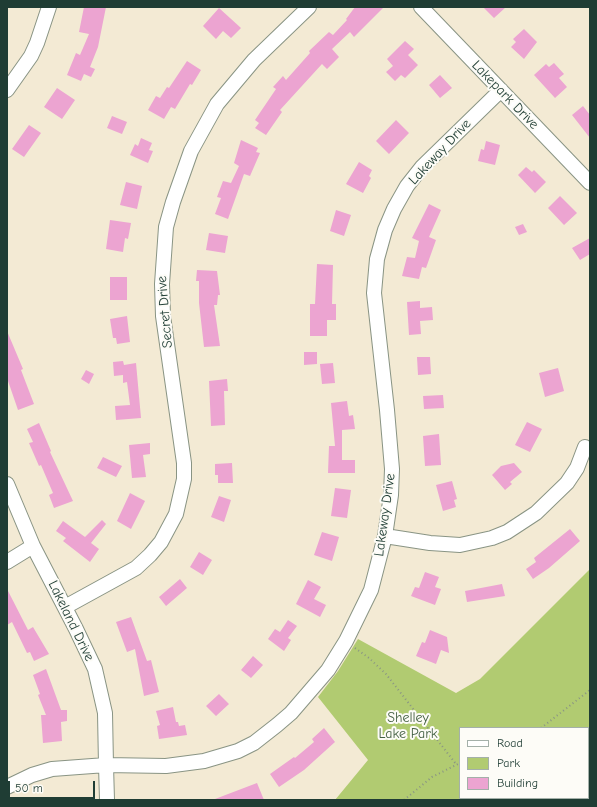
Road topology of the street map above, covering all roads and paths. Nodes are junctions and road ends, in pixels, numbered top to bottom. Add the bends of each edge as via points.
1 (49, 7) edge
2 (309, 7) edge
3 (421, 7) edge
4 (7, 90) edge
5 (500, 90) junction
6 (590, 183) edge
7 (585, 447) dead end
8 (7, 484) edge
9 (385, 536) junction
10 (33, 546) junction
11 (7, 562) edge
12 (65, 607) junction
13 (346, 641) junction
14 (590, 690) edge
15 (542, 727) edge
16 (459, 763) edge
17 (456, 764) junction
18 (106, 765) junction
19 (7, 787) edge
20 (107, 800) edge
21 (404, 800) edge

1 - 4 street via 31,56
2 - 12 street, Secret Drive via 254,60 217,104 191,152 166,227 162,278 163,316 184,463 184,479 176,514 161,542 136,568
3 - 5 street, Lakepark Drive
5 - 6 street, Lakepark Drive
5 - 9 street, Lakeway Drive via 422,167 407,186 384,230 377,259 374,292 392,469
7 - 9 street via 577,468 567,483 536,513 507,532 460,545
8 - 10 street, Lakeland Drive
9 - 13 street, Lakeway Drive via 371,590
10 - 11 street
10 - 12 street, Lakeland Drive
12 - 18 street, Lakeland Drive via 95,669 101,692 105,713
13 - 17 path via 386,674
13 - 18 street, Lakeway Drive via 328,670 291,713 248,746 220,757 190,764
14 - 15 path
16 - 17 path
17 - 21 path via 432,777
18 - 19 street, Lakeway Drive via 65,767 46,771
18 - 20 street, Lakeland Drive

